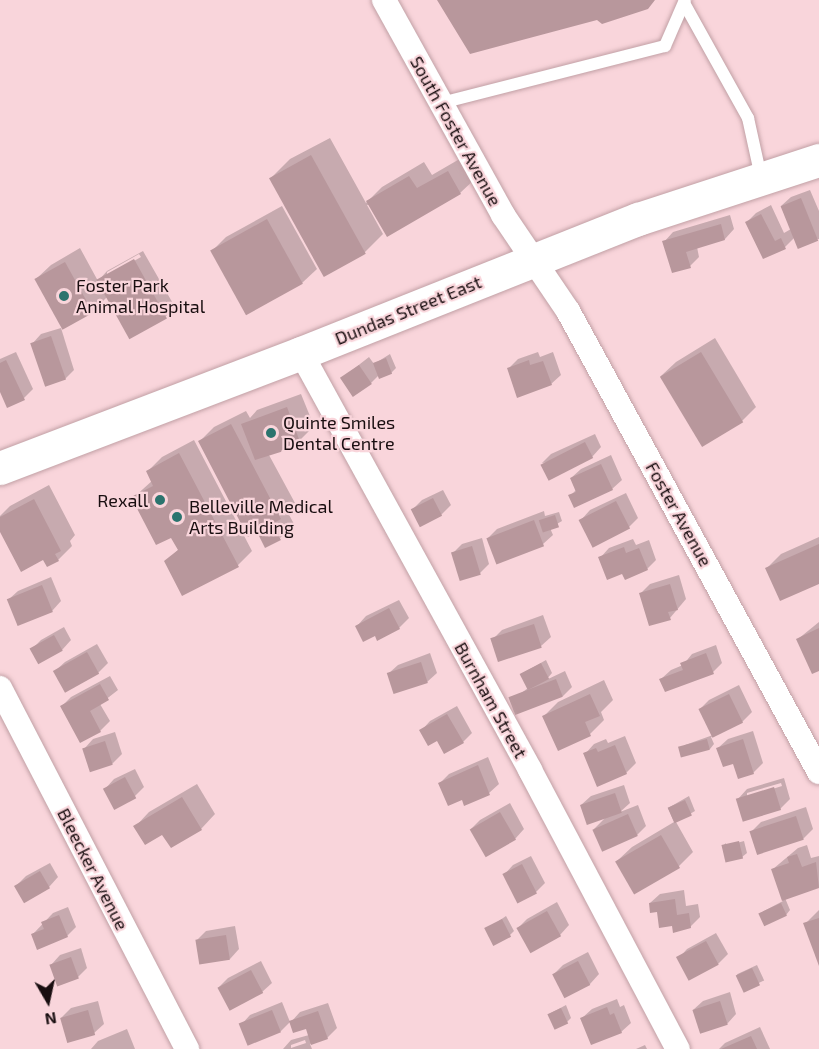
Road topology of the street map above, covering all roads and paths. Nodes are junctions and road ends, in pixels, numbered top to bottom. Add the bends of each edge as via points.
1 (384, 0) edge
2 (685, 2) edge
3 (441, 103) junction
4 (819, 159) edge
5 (761, 177) junction
6 (535, 258) junction
7 (302, 353) junction
8 (0, 468) edge
9 (0, 688) edge
10 (819, 772) edge
11 (187, 1049) edge
12 (678, 1049) edge

1 - 3 street, South Foster Avenue
2 - 3 lane via 665,46
2 - 5 lane via 748,118
3 - 6 street, South Foster Avenue via 503,215
4 - 5 main road, Dundas Street East
5 - 6 main road, Dundas Street East
6 - 7 main road, Dundas Street East
6 - 10 street, Foster Avenue via 568,310
7 - 8 main road, Dundas Street East
7 - 12 street, Burnham Street
9 - 11 street, Bleecker Avenue

